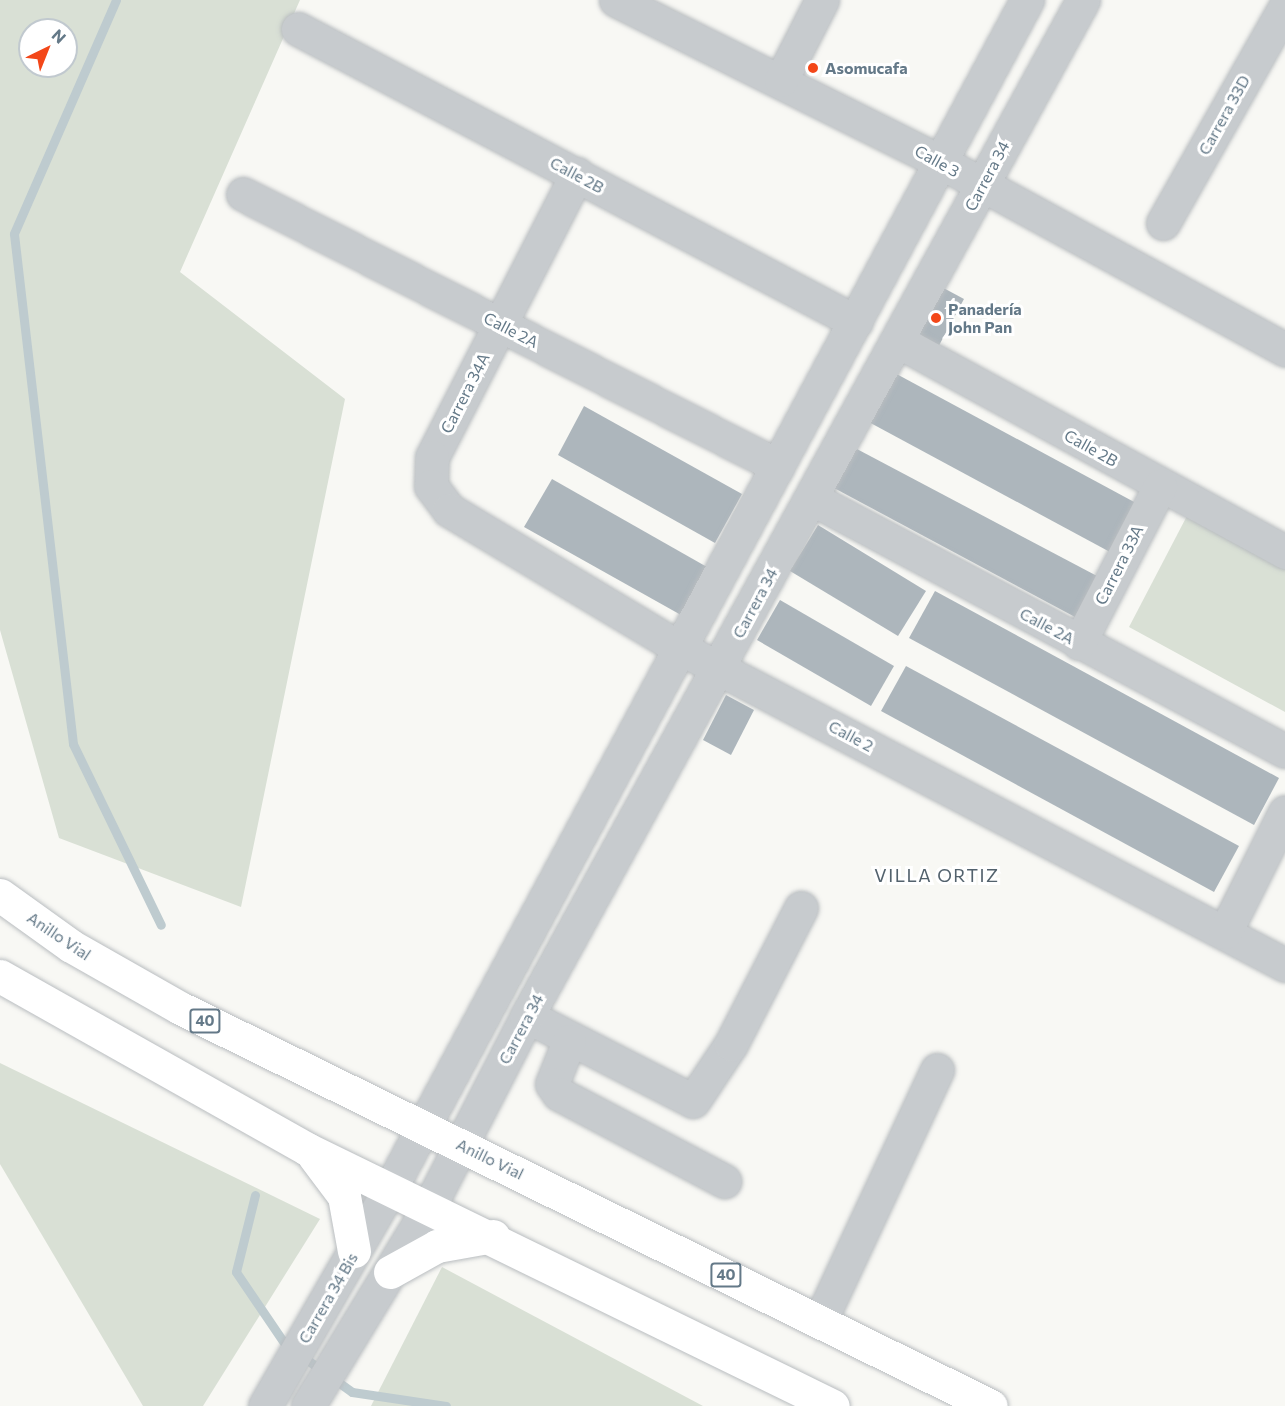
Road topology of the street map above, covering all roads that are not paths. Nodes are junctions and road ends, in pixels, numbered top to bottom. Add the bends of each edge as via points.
1 (616, 0) edge
2 (822, 0) edge
3 (1027, 0) edge
4 (1083, 0) edge
5 (1285, 7) edge
6 (298, 29) dead end
7 (781, 80) junction
8 (939, 161) junction
9 (577, 174) junction
10 (982, 186) junction
11 (243, 194) dead end
12 (1163, 223) dead end
13 (856, 322) junction
14 (500, 324) junction
15 (898, 341) junction
16 (1285, 350) edge
17 (778, 466) junction
18 (431, 486) joint
19 (1160, 486) junction
20 (811, 498) junction
21 (1285, 552) edge
22 (1079, 643) junction
23 (680, 648) junction
24 (720, 668) junction
25 (1285, 751) edge
26 (1285, 812) edge
27 (0, 895) edge
28 (801, 908) dead end
29 (1225, 932) junction
30 (1285, 965) edge
31 (0, 976) edge
32 (527, 1016) junction
33 (569, 1041) junction
34 (937, 1070) dead end
35 (422, 1126) junction
36 (460, 1144) junction
37 (307, 1149) junction
38 (724, 1181) dead end
39 (390, 1189) junction
40 (429, 1207) junction
41 (493, 1236) junction
42 (354, 1251) junction
43 (390, 1272) junction
44 (820, 1322) junction
45 (313, 1399) edge
46 (265, 1406) edge
47 (833, 1406) edge
48 (991, 1406) edge

1 - 7 street, Calle 3
2 - 7 street
3 - 8 street
4 - 10 street, Carrera 34
5 - 12 street, Carrera 33D
6 - 9 street, Calle 2B
7 - 8 street, Calle 3
8 - 10 street, Calle 3
8 - 13 street
9 - 13 street, Calle 2B
9 - 14 street, Carrera 34A
10 - 15 street, Carrera 34
10 - 16 street, Calle 3
11 - 14 street, Calle 2A
13 - 17 street
14 - 17 street, Calle 2A
14 - 18 street, Carrera 34A via 432,458
15 - 19 street, Calle 2B
15 - 20 street, Carrera 34
17 - 23 street
18 - 23 street, Calle 2 via 449,510
19 - 21 street, Calle 2B
19 - 22 street, Carrera 33A
20 - 22 street, Calle 2A
20 - 24 street, Carrera 34
22 - 25 street, Calle 2A
23 - 24 street, Calle 2
23 - 35 street
24 - 29 street, Calle 2
24 - 32 street, Carrera 34
26 - 29 street
27 - 35 highway, Anillo Vial / 40 via 71,946 180,1008
28 - 33 street via 731,1044 693,1101
29 - 30 street, Calle 2
31 - 37 highway
32 - 33 street
32 - 36 street, Carrera 34
33 - 38 street via 552,1084 559,1094
34 - 44 street
35 - 36 highway, Anillo Vial / 40
35 - 39 street
36 - 40 street, Carrera 34
36 - 44 highway, Anillo Vial / 40
37 - 39 highway
37 - 42 highway via 329,1171 344,1196
39 - 40 highway
39 - 42 street, Carrera 34 Bis
40 - 41 highway
40 - 43 street
41 - 43 highway via 437,1246
41 - 47 highway
42 - 46 street, Carrera 34 Bis
43 - 45 street
44 - 48 highway, Anillo Vial / 40

